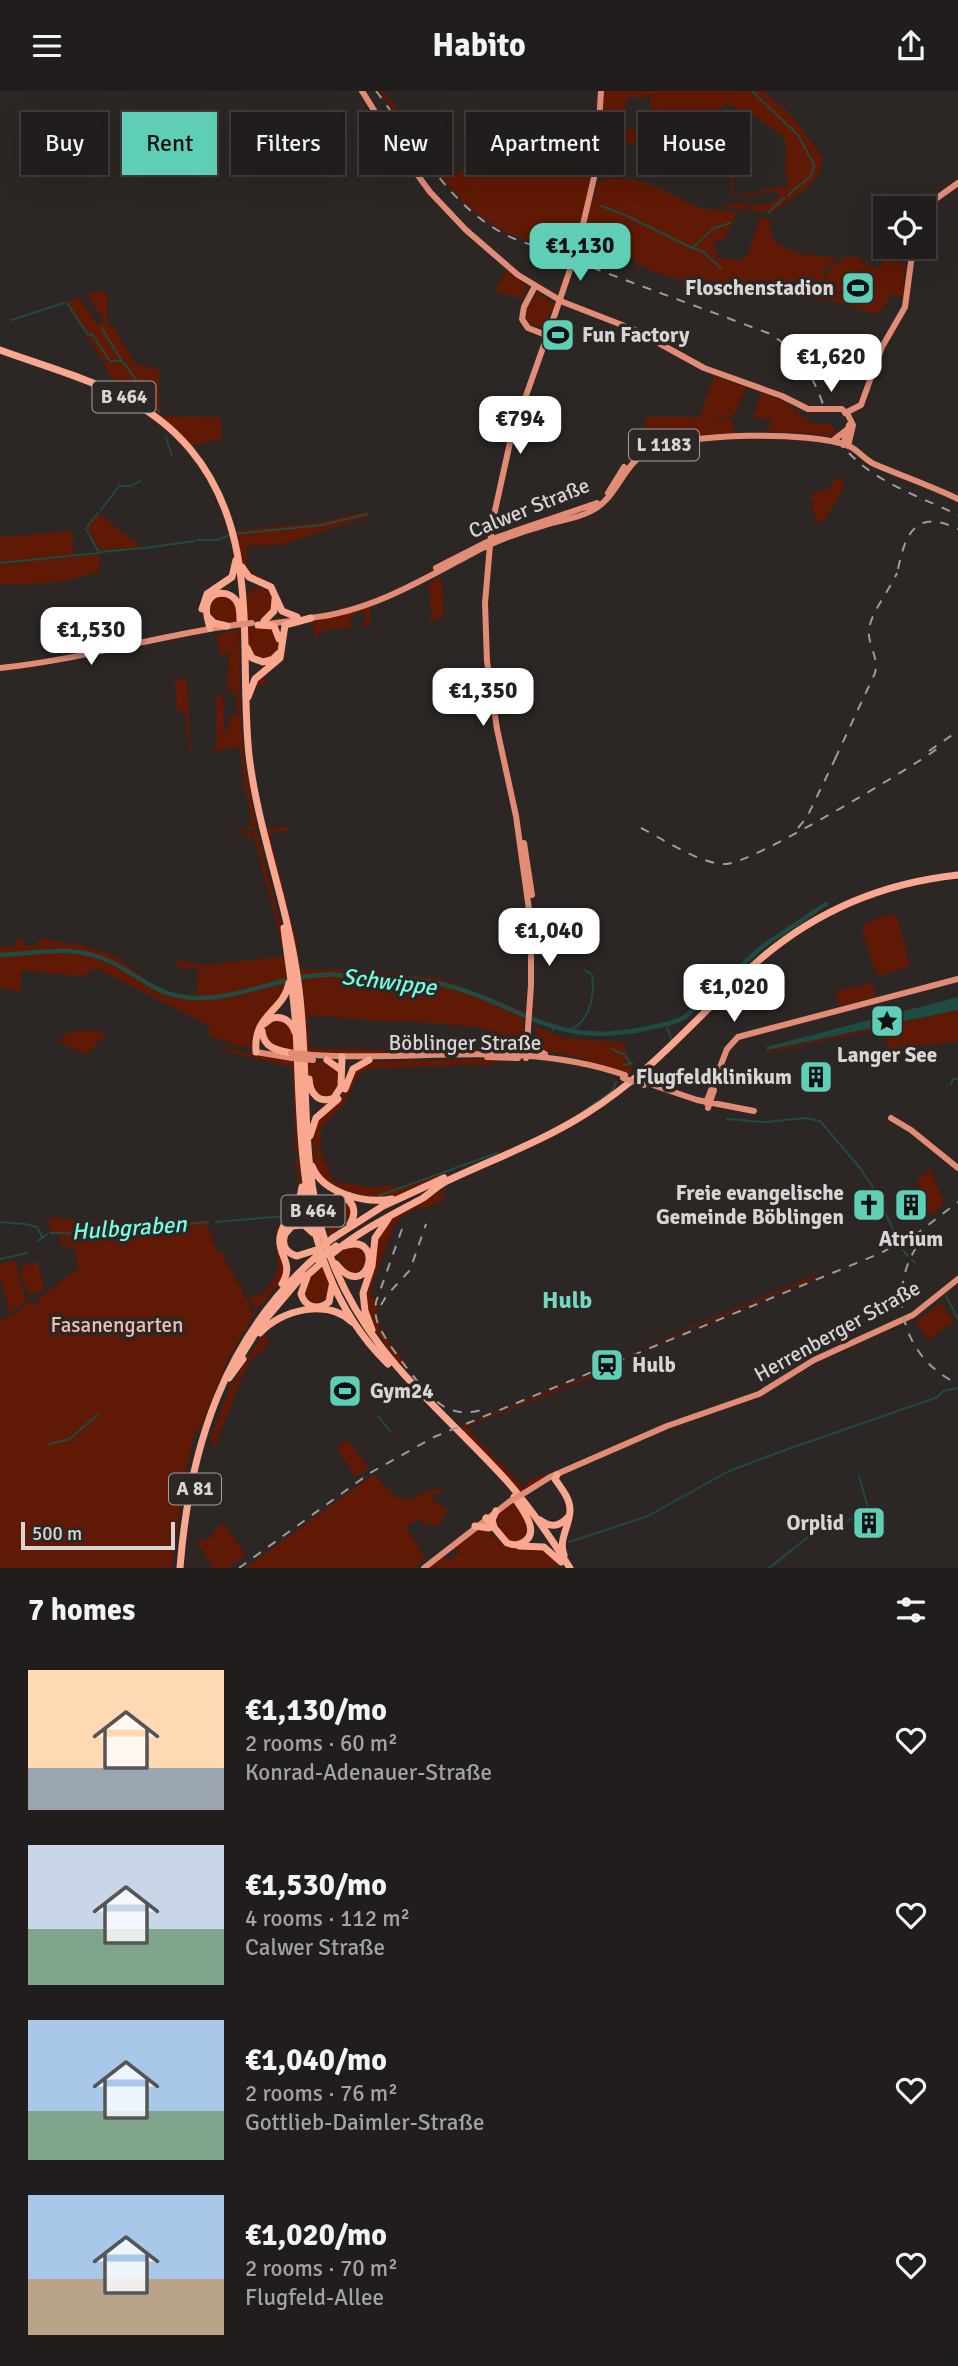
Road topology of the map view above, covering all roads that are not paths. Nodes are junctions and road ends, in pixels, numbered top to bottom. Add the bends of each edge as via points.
1 (362, 91) edge
2 (601, 91) edge
3 (958, 183) edge
4 (936, 199) edge
5 (912, 259) edge
6 (526, 280) junction
7 (535, 286) junction
8 (529, 295) junction
9 (552, 321) junction
10 (536, 331) junction
11 (547, 335) junction
12 (0, 350) edge
13 (851, 411) junction
14 (849, 428) junction
15 (835, 439) junction
16 (847, 443) junction
17 (958, 499) edge
18 (492, 527) junction
19 (505, 536) junction
20 (490, 542) junction
21 (478, 548) junction
22 (237, 553) junction
23 (488, 558) junction
24 (245, 611) junction
25 (207, 617) junction
26 (297, 617) junction
27 (311, 618) junction
28 (256, 624) junction
29 (237, 630) junction
30 (208, 631) junction
31 (0, 668) edge
32 (246, 712) junction
33 (958, 874) edge
34 (923, 880) junction
35 (958, 885) edge
36 (292, 971) junction
37 (958, 981) edge
38 (293, 984) junction
39 (262, 1031) junction
40 (300, 1036) junction
41 (530, 1039) junction
42 (256, 1052) junction
43 (509, 1053) junction
44 (290, 1056) junction
45 (528, 1056) junction
46 (554, 1057) junction
47 (313, 1058) junction
48 (343, 1059) junction
49 (327, 1060) junction
50 (369, 1061) junction
51 (342, 1071) junction
52 (624, 1077) junction
53 (645, 1084) junction
54 (343, 1092) junction
55 (708, 1103) junction
56 (305, 1111) junction
57 (754, 1111) dead end
58 (736, 1113) dead end
59 (891, 1116) dead end
60 (310, 1136) junction
61 (504, 1155) junction
62 (312, 1166) junction
63 (958, 1167) edge
64 (302, 1168) junction
65 (446, 1177) junction
66 (433, 1190) junction
67 (399, 1198) junction
68 (397, 1211) junction
69 (323, 1224) junction
70 (346, 1229) junction
71 (335, 1247) junction
72 (317, 1254) junction
73 (336, 1264) junction
74 (310, 1273) junction
75 (331, 1278) junction
76 (958, 1279) edge
77 (282, 1284) junction
78 (358, 1328) junction
79 (372, 1330) junction
80 (260, 1333) junction
81 (232, 1361) junction
82 (390, 1364) junction
83 (229, 1378) junction
84 (557, 1475) junction
85 (548, 1482) junction
86 (558, 1484) junction
87 (526, 1492) junction
88 (564, 1492) junction
89 (511, 1499) junction
90 (524, 1502) junction
91 (496, 1511) junction
92 (569, 1515) junction
93 (484, 1519) junction
94 (475, 1526) junction
95 (489, 1528) junction
96 (499, 1537) junction
97 (182, 1568) edge
98 (424, 1568) edge
99 (567, 1568) edge

1 - 6 main road via 419,179 490,252
2 - 9 main road, bridge via 596,174
3 - 4 main road
5 - 13 main road via 906,304
6 - 7 main road
6 - 8 main road
7 - 8 main road
7 - 13 main road via 635,330 703,368 811,410 834,407
8 - 10 main road via 522,320
9 - 10 main road
9 - 11 main road
10 - 11 main road
11 - 18 main road via 510,438
12 - 22 highway, B 464 via 93,382 164,423 217,489
13 - 14 main road
13 - 16 main road via 853,428
14 - 15 main road
14 - 16 main road
15 - 16 main road, Calwer Straße / L 1183
15 - 19 main road, Calwer Straße / L 1183 via 754,433 663,442 630,460 593,506
16 - 17 main road, L 1183 via 883,467
16 - 19 main road, Calwer Straße / L 1183 via 757,436 666,444 636,459 594,510
18 - 19 main road
18 - 20 main road
18 - 21 main road
19 - 20 main road, Calwer Straße / L 1183
19 - 23 main road
20 - 21 main road, Calwer Straße / L 1183
20 - 23 main road
21 - 23 main road
21 - 26 main road, Calwer Straße / L 1183 via 378,597
21 - 27 main road, Calwer Straße / L 1183 via 379,600
22 - 24 highway, B 464
22 - 26 highway via 247,575 271,587 282,611
22 - 29 highway, B 464
22 - 30 highway via 232,577 209,591 203,601
23 - 41 main road via 486,642 491,696 530,903
24 - 28 highway via 248,591 266,586 275,604 272,615
24 - 29 highway, B 464
25 - 29 highway
25 - 29 highway via 206,606 212,596 230,595 239,606
25 - 30 highway
26 - 28 main road, Calwer Straße / L 1183
27 - 28 main road, Calwer Straße / L 1183
27 - 32 highway via 285,625 281,655 252,684
28 - 29 main road, Calwer Straße / L 1183, bridge
28 - 29 highway via 278,629 279,649 275,657 263,662 249,652
29 - 30 main road, Calwer Straße / L 1183
29 - 32 highway, B 464
29 - 36 highway, B 464 via 248,771
30 - 31 main road, Calwer Straße / L 1183
32 - 36 highway, B 464 via 257,805
33 - 34 highway
33 - 61 highway via 894,884 812,919 754,962 626,1084
34 - 35 highway via 950,878
34 - 61 highway via 860,898 804,927 757,963 630,1083 580,1118
36 - 38 highway
37 - 55 main road via 733,1040
38 - 40 highway, B 464
38 - 42 highway via 261,1023
38 - 82 highway, B 464 via 304,1157 314,1218 342,1293 363,1331
39 - 40 highway via 267,1020 280,1017
39 - 42 highway
39 - 44 highway via 270,1047
40 - 51 highway, B 464 via 310,1088 316,1097 329,1100 340,1091
40 - 56 highway, B 464
40 - 64 highway, B 464
41 - 43 main road via 521,1050
41 - 45 main road
41 - 46 main road via 537,1050
42 - 44 main road, Böblinger Straße
43 - 45 main road, Böblinger Straße
43 - 48 main road, Böblinger Straße
44 - 47 main road, Böblinger Straße, bridge
45 - 46 main road, Böblinger Straße
45 - 50 main road, Böblinger Straße
45 - 52 main road, Böblinger Straße
46 - 52 main road, Böblinger Straße
47 - 48 main road, Böblinger Straße
47 - 49 main road, Böblinger Straße
48 - 49 main road, Böblinger Straße
48 - 50 main road, Böblinger Straße
48 - 51 highway
48 - 54 highway
49 - 51 highway
50 - 54 highway via 353,1069
52 - 53 main road, Böblinger Straße, bridge
53 - 55 main road, Böblinger Straße
53 - 55 main road, Böblinger Straße
54 - 60 highway via 316,1118
55 - 57 main road
55 - 58 main road
56 - 60 highway, B 464
56 - 82 highway, B 464 via 311,1185 327,1247 356,1311
59 - 63 main road
60 - 62 highway, B 464
61 - 65 highway
61 - 66 highway
62 - 67 highway via 331,1189 376,1200
62 - 69 highway, B 464
64 - 72 highway, B 464
64 - 77 highway via 300,1198 280,1237 288,1267
65 - 67 highway
65 - 71 highway via 373,1216
66 - 68 highway
66 - 71 highway via 380,1216
67 - 70 highway
68 - 71 highway
68 - 79 highway via 377,1233 373,1266 364,1287 364,1307
69 - 70 highway via 325,1203 342,1196 354,1209
69 - 73 highway, B 464
70 - 71 highway
71 - 72 highway, bridge
71 - 72 highway, bridge
71 - 73 highway via 360,1245 370,1261 365,1272 355,1276
72 - 72 highway via 292,1255 284,1245 285,1234 292,1226 311,1230
72 - 74 highway
72 - 75 highway, B 464
72 - 77 highway
72 - 81 highway, A 81 via 275,1297
72 - 83 highway, A 81 via 259,1327
73 - 79 highway, B 464
74 - 75 highway via 301,1291 304,1301 313,1307 330,1300
74 - 80 highway
75 - 78 highway, B 464
76 - 84 main road, Herrenberger Straße via 913,1315 814,1360 759,1394 667,1426
77 - 81 highway via 246,1330
78 - 80 highway via 339,1313 308,1311 281,1316
78 - 82 highway, B 464
79 - 82 highway, B 464
80 - 83 highway
81 - 97 highway, A 81 via 197,1454
82 - 89 highway, B 464
82 - 90 highway, B 464
83 - 97 highway, A 81 via 200,1462
84 - 85 main road, Herrenberger Straße
84 - 86 highway
84 - 87 main road, Herrenberger Straße
84 - 88 highway
85 - 86 highway
85 - 87 main road, Herrenberger Straße
86 - 88 highway
87 - 89 main road, Herrenberger Straße, bridge
88 - 92 highway
89 - 91 main road, Herrenberger Straße
89 - 96 highway, B 464 via 529,1520 531,1532 523,1543 512,1545
89 - 99 highway, B 464
90 - 92 highway via 549,1525 560,1524
90 - 99 highway, B 464
91 - 93 main road, Herrenberger Straße
91 - 96 highway via 492,1521
92 - 99 highway via 562,1547
93 - 94 main road, Herrenberger Straße
93 - 95 highway
93 - 96 highway
94 - 95 highway
94 - 98 main road, Herrenberger Straße
95 - 99 highway via 508,1545 548,1549

